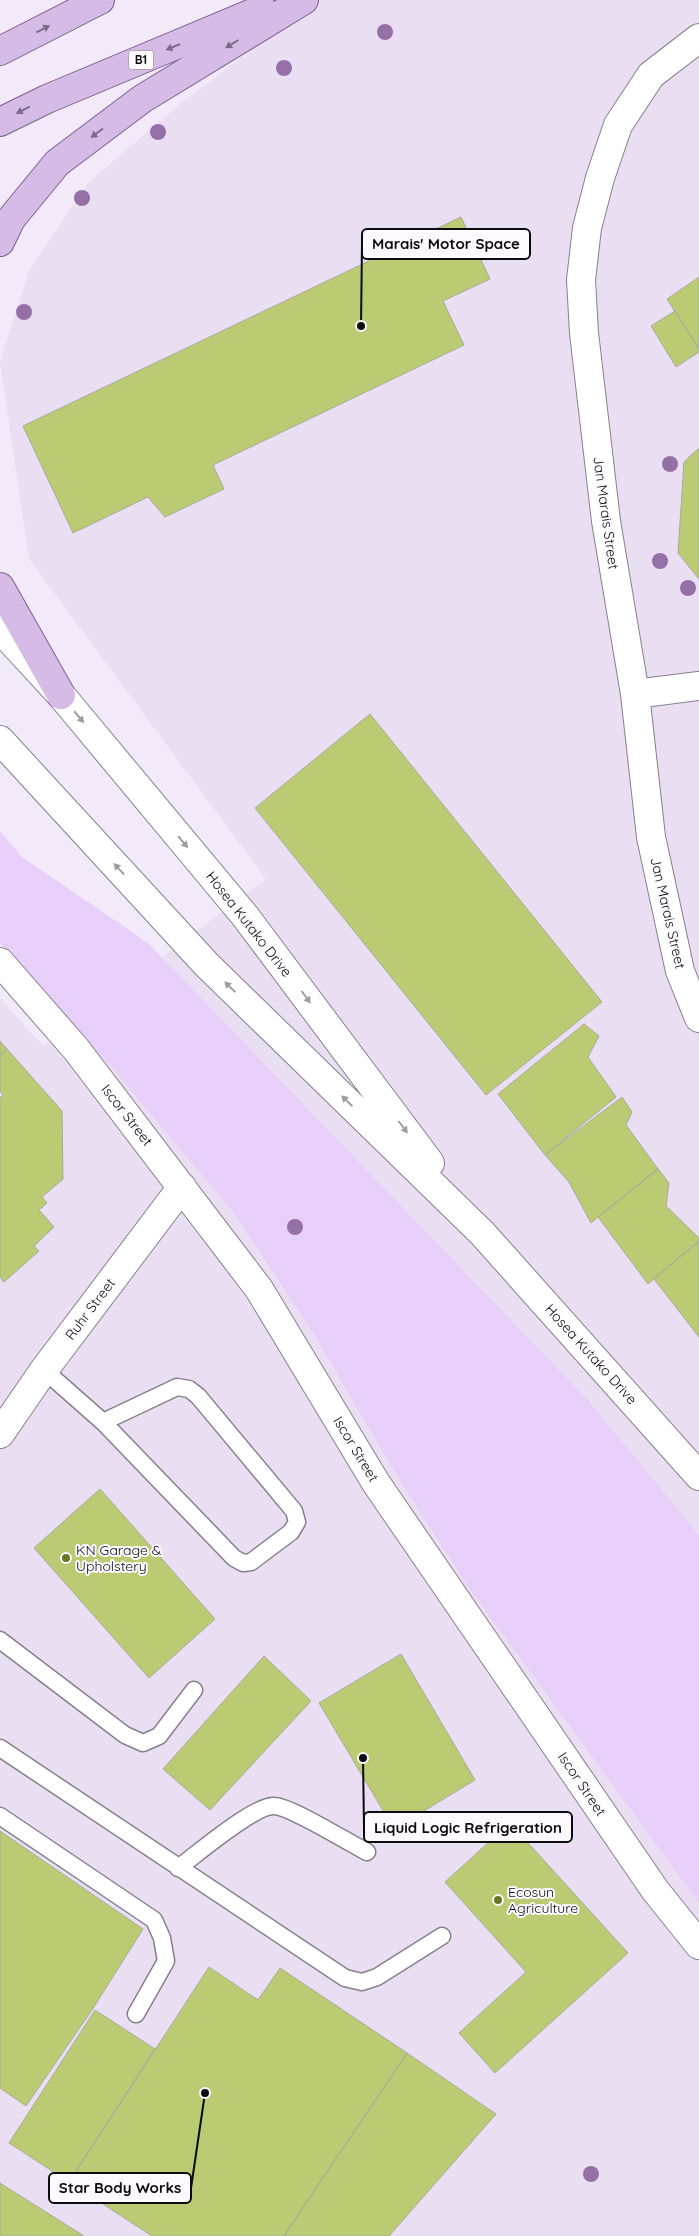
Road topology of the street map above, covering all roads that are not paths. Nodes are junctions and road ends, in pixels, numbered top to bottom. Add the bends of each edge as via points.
1 (100, 0) edge
2 (282, 0) edge
3 (304, 0) edge
4 (699, 38) edge
5 (0, 51) edge
6 (0, 122) edge
7 (0, 242) edge
8 (0, 587) edge
9 (0, 629) edge
10 (699, 686) edge
11 (635, 694) junction
12 (61, 695) junction
13 (0, 740) edge
14 (0, 962) edge
15 (699, 1018) edge
16 (182, 1186) junction
17 (482, 1232) junction
18 (44, 1370) junction
19 (104, 1422) junction
20 (0, 1434) edge
21 (699, 1476) edge
22 (0, 1640) edge
23 (194, 1690) dead end
24 (0, 1748) edge
25 (0, 1816) edge
26 (367, 1852) dead end
27 (178, 1868) junction
28 (442, 1936) dead end
29 (699, 1946) edge
30 (136, 2014) dead end

5 -> 1 main road
2 -> 6 main road, B1 via 47,98
3 -> 7 main road via 142,99 57,163 11,219
4 - 11 street, Jan Marais Street via 651,75 618,125 587,228 581,280 606,521
8 - 12 main road
9 - 12 street, Hosea Kutako Drive
10 - 11 street
11 - 15 street, Jan Marais Street via 651,837 680,971
12 -> 17 street, Hosea Kutako Drive via 245,916
17 -> 13 street, Hosea Kutako Drive via 207,965
14 - 16 street, Iscor Street via 76,1049
16 - 18 street, Ruhr Street
16 - 29 street, Iscor Street via 259,1289 376,1483 655,1890
17 - 21 street, Hosea Kutako Drive
18 - 19 lane
18 - 20 street, Ruhr Street
19 - 19 lane via 234,1558 243,1563 251,1562 291,1532 296,1522 294,1511 189,1389 177,1387
22 - 23 lane via 125,1735 142,1743 158,1736
24 - 27 lane
25 - 30 lane via 154,1920 166,1960
26 - 27 lane via 291,1811 274,1806 256,1811
27 - 28 lane via 345,1978 362,1982 377,1977

